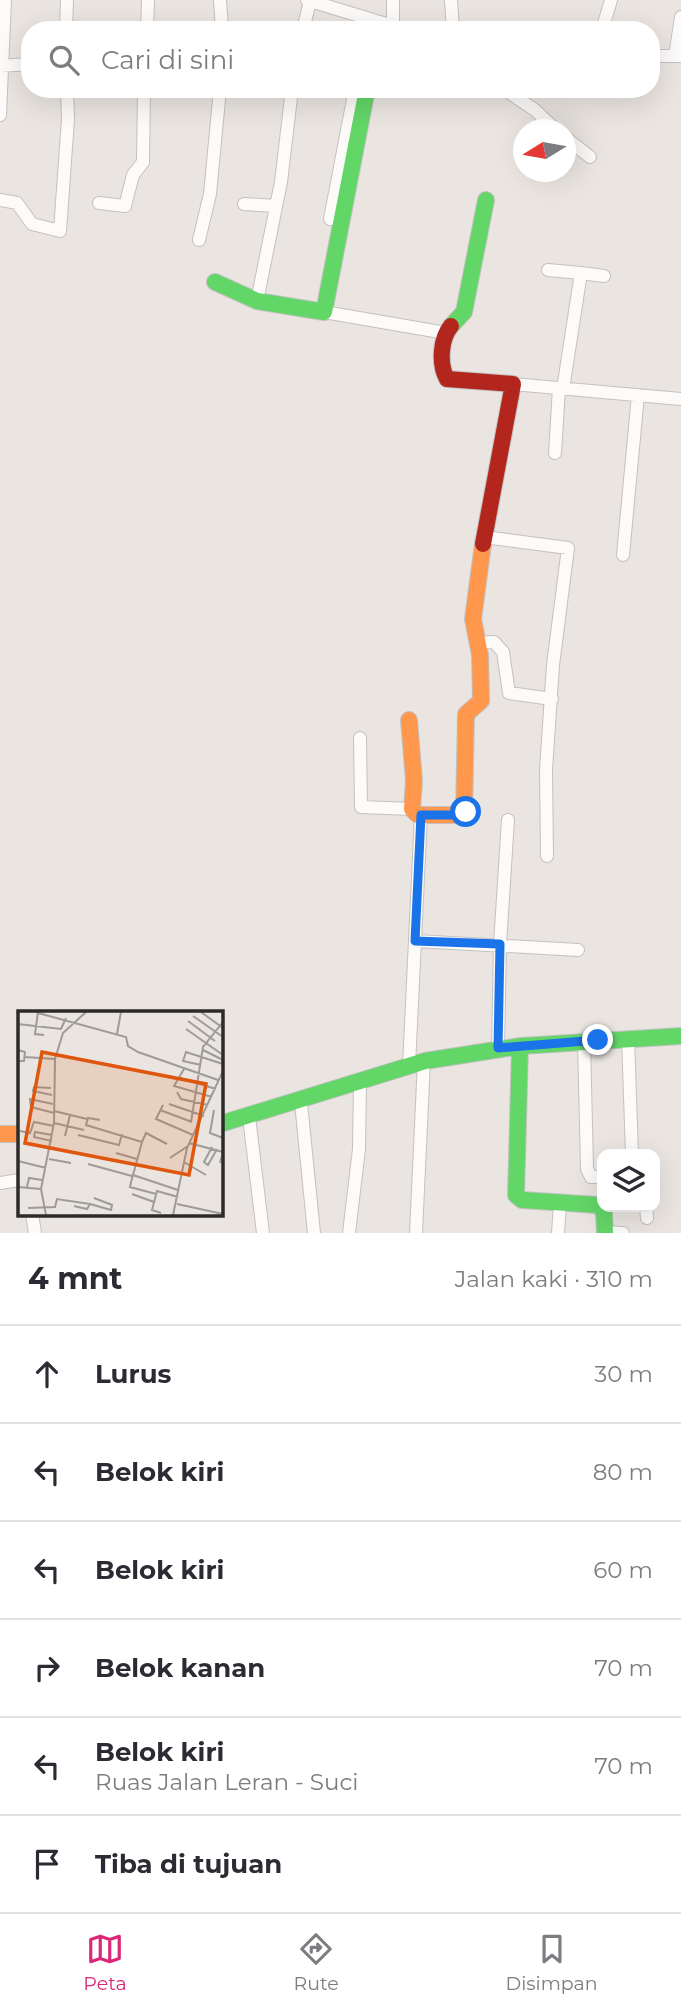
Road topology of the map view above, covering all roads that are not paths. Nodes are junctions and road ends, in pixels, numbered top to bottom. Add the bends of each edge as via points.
1 (5, 0) edge
2 (68, 0) edge
3 (148, 0) edge
4 (220, 0) edge
5 (393, 0) edge
6 (451, 0) edge
7 (611, 0) edge
8 (309, 1) edge
9 (334, 4) edge
10 (681, 17) edge
11 (67, 21) edge
12 (147, 21) edge
13 (221, 21) edge
14 (305, 21) edge
15 (377, 21) edge
16 (392, 21) edge
17 (452, 21) edge
18 (605, 21) edge
19 (678, 56) edge
20 (660, 57) edge
21 (21, 65) edge
22 (1, 66) edge
23 (67, 98) edge
24 (144, 98) edge
25 (219, 98) edge
26 (291, 98) edge
27 (517, 98) edge
28 (359, 99) edge
29 (0, 114) edge
30 (544, 119) edge
31 (576, 146) edge
32 (590, 157) dead end
33 (0, 200) edge
34 (486, 200) dead end
35 (99, 203) dead end
36 (244, 204) dead end
37 (276, 206) junction
38 (330, 219) dead end
39 (199, 240) dead end
40 (548, 270) dead end
41 (581, 272) junction
42 (604, 276) dead end
43 (215, 282) dead end
44 (257, 301) junction
45 (324, 312) junction
46 (446, 333) junction
47 (513, 384) junction
48 (561, 389) junction
49 (638, 395) junction
50 (681, 400) edge
51 (555, 453) dead end
52 (484, 537) junction
53 (624, 555) dead end
54 (477, 643) junction
55 (551, 699) junction
56 (410, 720) dead end
57 (360, 737) dead end
58 (416, 812) junction
59 (508, 820) dead end
60 (547, 856) dead end
61 (415, 941) junction
62 (500, 944) junction
63 (578, 950) dead end
64 (681, 1036) edge
65 (628, 1038) junction
66 (584, 1041) junction
67 (520, 1046) junction
68 (498, 1048) junction
69 (417, 1063) junction
70 (360, 1081) junction
71 (301, 1102) junction
72 (249, 1117) junction
73 (222, 1124) edge
74 (0, 1134) edge
75 (18, 1134) edge
76 (632, 1149) edge
77 (597, 1177) edge
78 (18, 1180) edge
79 (0, 1183) edge
80 (559, 1204) junction
81 (605, 1232) edge
82 (263, 1233) edge
83 (314, 1233) edge
84 (349, 1233) edge
85 (416, 1233) edge
86 (558, 1233) edge
87 (623, 1233) edge

1 - 22 street
2 - 11 street
3 - 12 street
4 - 13 street
5 - 16 street
6 - 17 street
7 - 18 street
8 - 9 street
8 - 14 street
9 - 15 street
10 - 19 street
19 - 20 street
21 - 22 street
22 - 29 street
23 - 33 street via 60,231 32,224 17,203
24 - 35 street via 143,163 133,175 125,206
25 - 39 street via 210,194
26 - 37 street
27 - 30 street
28 - 38 street
28 - 45 street
31 - 32 street
34 - 46 street via 464,312
36 - 37 street
37 - 44 street
40 - 41 street
41 - 42 street
41 - 48 street
43 - 44 street
44 - 45 street
45 - 46 street
46 - 47 street via 442,368 447,379
47 - 48 street
47 - 52 street
48 - 49 street
48 - 51 street
49 - 50 street
49 - 53 street
52 - 54 street via 473,619
52 - 55 street via 568,548
54 - 55 street via 494,642 503,652 509,693
54 - 58 street via 481,701 466,714 466,812
55 - 60 street
56 - 58 street
57 - 58 street via 361,807
58 - 61 street
59 - 62 street
61 - 62 street
61 - 69 street
62 - 63 street
62 - 68 street
64 - 65 street
65 - 66 street
65 - 76 street
66 - 67 street
66 - 77 street via 587,1169 591,1177
67 - 68 street
67 - 80 street via 514,1188 518,1199
68 - 69 street
69 - 70 street
69 - 85 street
70 - 71 street
70 - 84 street via 359,1149
71 - 72 street
71 - 83 street
72 - 73 street
72 - 82 street
74 - 75 street
78 - 79 street
80 - 81 street via 597,1205 604,1212
80 - 86 street
81 - 87 street

